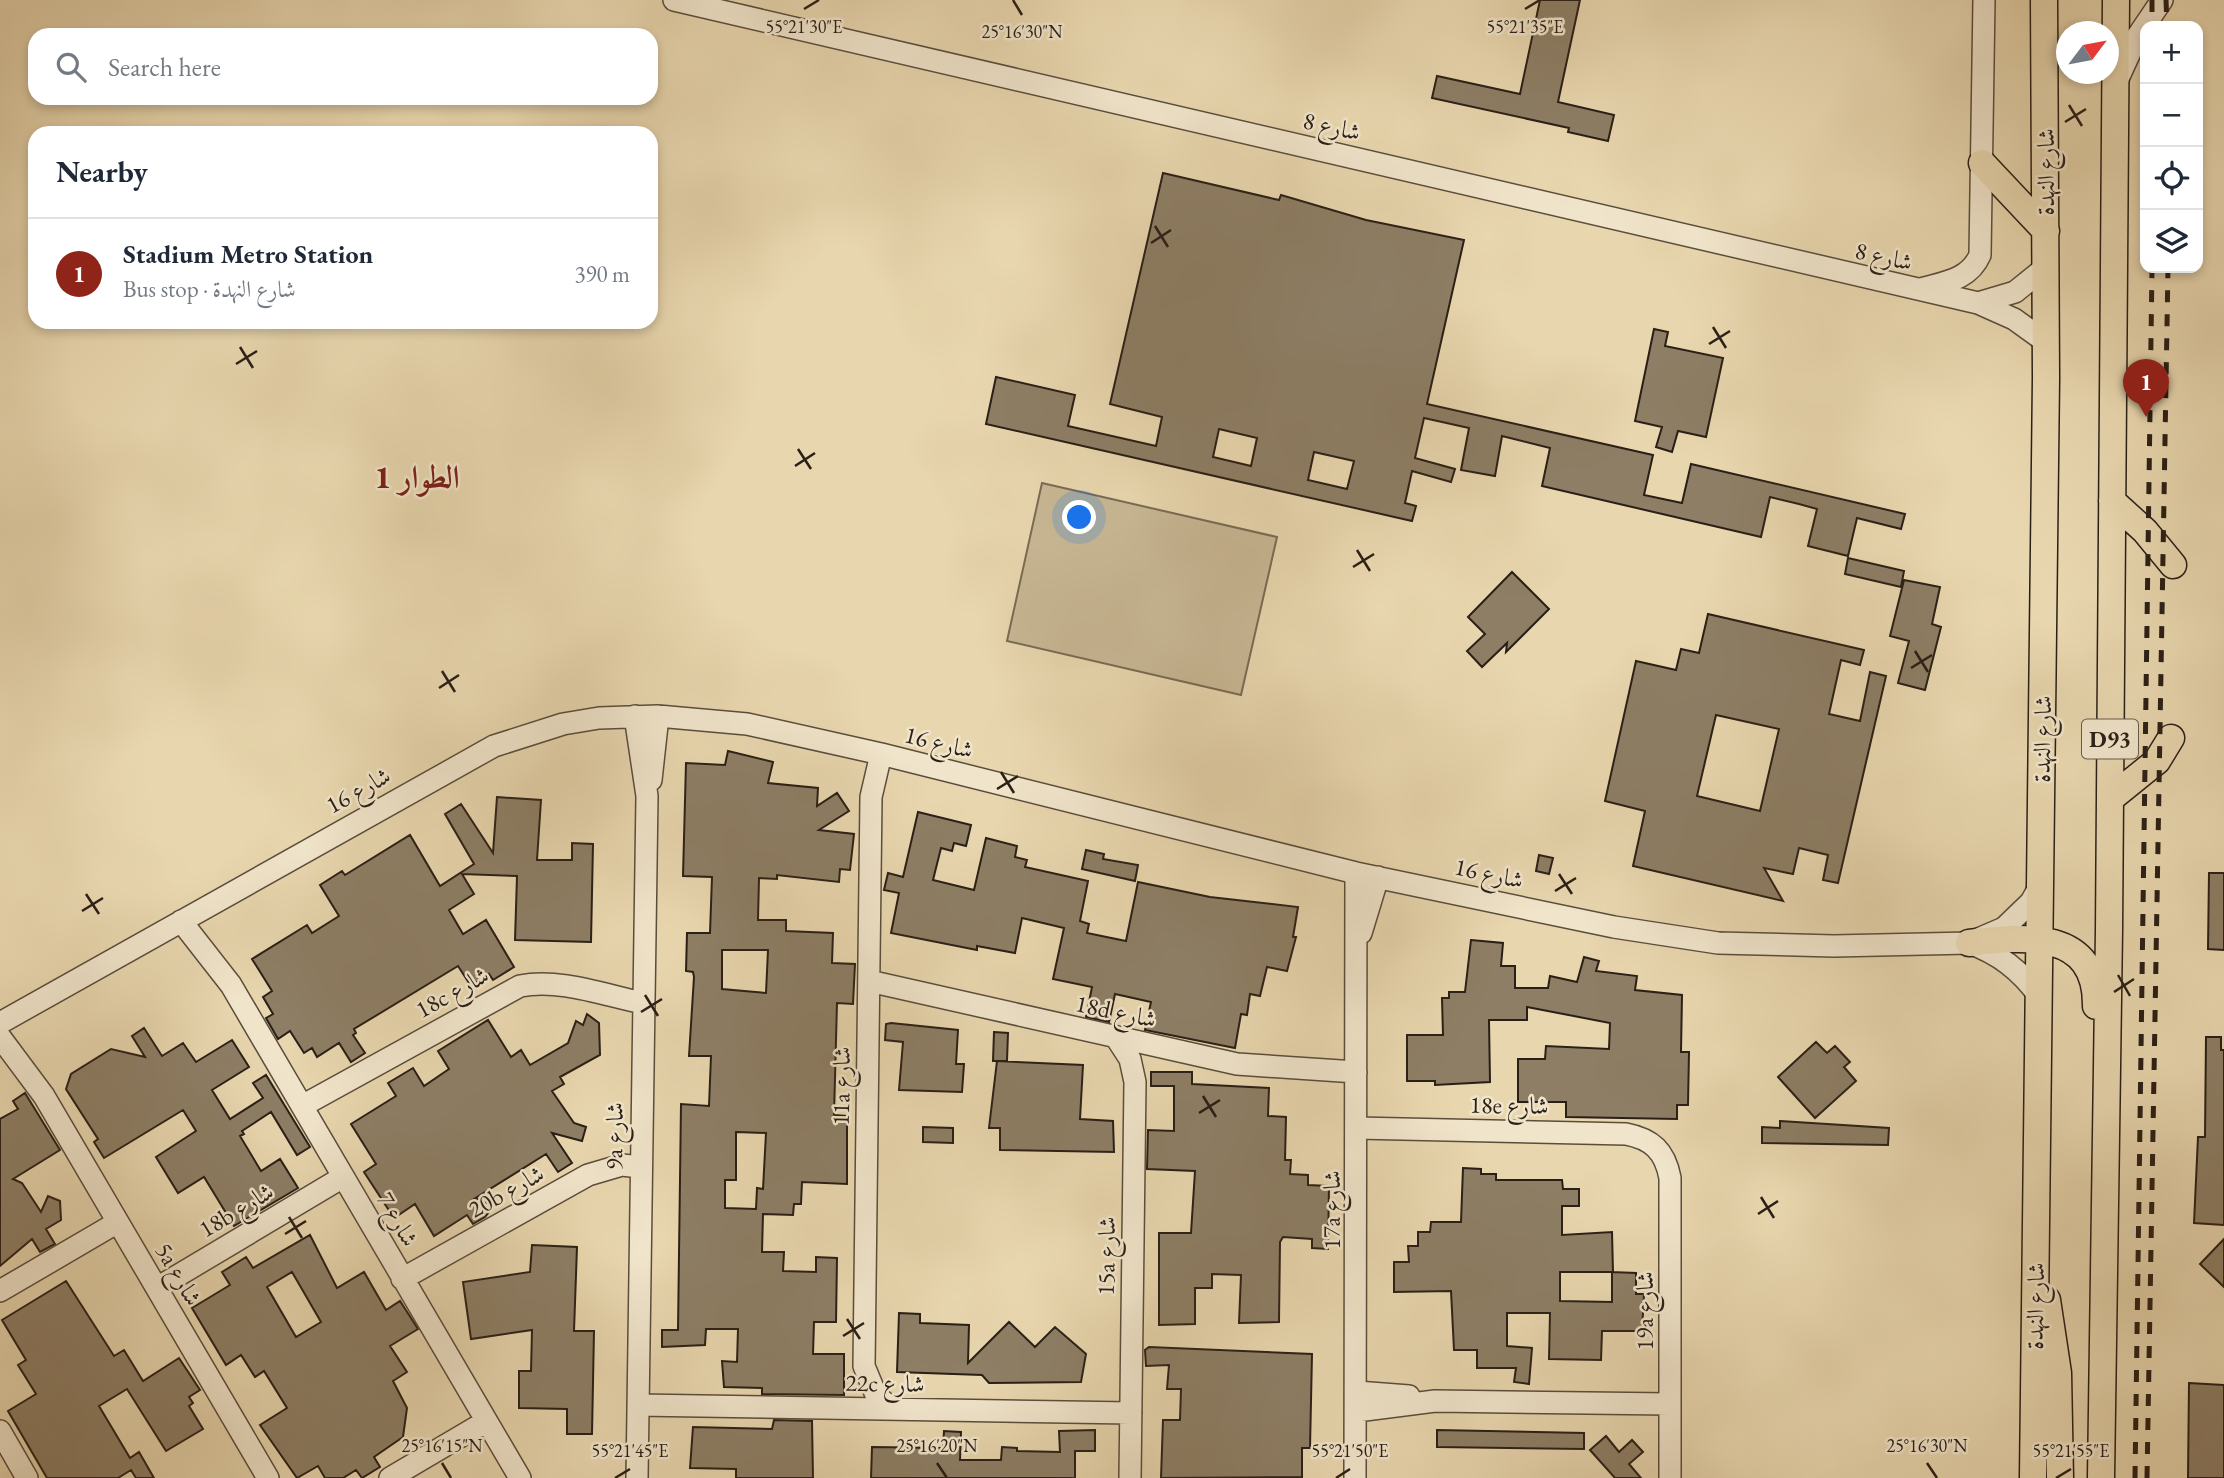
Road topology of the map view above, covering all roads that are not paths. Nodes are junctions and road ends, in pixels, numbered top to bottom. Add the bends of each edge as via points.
1 (674, 0) edge
2 (1984, 0) edge
3 (2044, 0) edge
4 (2116, 0) edge
5 (2162, 0) edge
6 (2116, 21) edge
7 (2119, 76) edge
8 (2116, 84) edge
9 (1982, 163) junction
10 (2046, 231) junction
11 (2046, 267) junction
12 (1916, 290) junction
13 (1978, 303) junction
14 (2046, 342) junction
15 (2112, 502) junction
16 (2174, 565) dead end
17 (635, 716) junction
18 (658, 716) junction
19 (2171, 738) dead end
20 (881, 754) junction
21 (647, 796) junction
22 (2110, 799) junction
23 (1356, 873) junction
24 (1378, 877) junction
25 (2040, 886) junction
26 (188, 916) junction
27 (2040, 940) junction
28 (1357, 942) junction
29 (1969, 943) junction
30 (869, 981) junction
31 (2039, 996) junction
32 (643, 1003) junction
33 (3, 1026) edge
34 (1117, 1039) junction
35 (1356, 1072) junction
36 (302, 1106) junction
37 (1357, 1128) junction
38 (1657, 1147) joint
39 (640, 1167) junction
40 (343, 1177) junction
41 (118, 1222) junction
42 (2035, 1247) junction
43 (402, 1279) junction
44 (157, 1288) junction
45 (0, 1291) edge
46 (2102, 1350) junction
47 (1357, 1401) junction
48 (1670, 1404) junction
49 (638, 1405) junction
50 (892, 1409) junction
51 (1131, 1413) junction
52 (485, 1422) junction
53 (0, 1431) edge
54 (27, 1478) edge
55 (268, 1478) edge
56 (390, 1478) edge
57 (520, 1478) edge
58 (637, 1478) edge
59 (1130, 1478) edge
60 (1355, 1478) edge
61 (1670, 1478) edge
62 (2033, 1478) edge
63 (2060, 1478) edge
64 (2101, 1478) edge

1 - 12 street, شارع 8
2 - 9 street
3 - 10 main road, شارع النهدة
4 - 6 main road, D93
5 - 7 street via 2137,37
8 - 15 main road, D93
9 - 10 main road
9 - 12 street via 1981,245 1976,264 1951,281
10 - 11 main road, شارع النهدة
11 - 13 street, شارع 8 via 2015,292
11 - 14 main road, شارع النهدة
12 - 13 street, شارع 8
13 - 14 street, شارع 8 via 2014,319
14 - 25 main road, شارع النهدة
15 - 16 main road
15 - 22 main road, D93
17 - 18 street, شارع 16
17 - 21 street, 9a شارع
17 - 26 street, شارع 16 via 563,724 494,746
18 - 20 street, شارع 16 via 747,724
18 - 21 street, 9a شارع
19 - 22 main road via 2157,761
20 - 23 street, شارع 16
20 - 30 street, 11a شارع via 871,797
21 - 32 street, 9a شارع
22 - 46 main road, D93
23 - 24 street, شارع 16
23 - 28 street, 17a شارع
24 - 28 street, 17a شارع
24 - 29 street, شارع 16 via 1614,927 1718,943
25 - 27 main road, شارع النهدة
25 - 29 street, شارع 16 via 2031,902 2004,928
26 - 33 street, شارع 16
26 - 36 street, شارع 7
27 - 29 main road
27 - 31 main road, شارع النهدة
27 - 46 main road via 2070,949 2081,959 2095,986 2092,1275
28 - 35 street, 17a شارع
29 - 31 street, شارع 16 via 2009,963
30 - 34 street, 18d شارع
30 - 50 street, 11a شارع via 864,1366 876,1395
31 - 42 main road, شارع النهدة
32 - 36 street, 18c شارع via 561,986 520,986
32 - 39 street, 9a شارع
33 - 41 street, 5a شارع
34 - 35 street, 18d شارع via 1250,1066
34 - 51 street, 15a شارع via 1130,1059 1135,1082
35 - 37 street, 17a شارع
36 - 40 street, شارع 7
37 - 38 street, 18e شارع via 1626,1134 1643,1137
37 - 47 street, 17a شارع
38 - 48 street, 19a شارع via 1667,1161 1670,1178
39 - 43 street, 20b شارع via 622,1165 588,1175
39 - 49 street, 9a شارع
40 - 43 street, شارع 7
40 - 44 street, 18b شارع
41 - 44 street, 5a شارع
41 - 45 street
42 - 62 main road, شارع النهدة
42 - 63 main road via 2058,1373
43 - 52 street, شارع 7
44 - 55 street, 5a شارع
46 - 64 main road, D93
47 - 48 street
47 - 60 street, 17a شارع
48 - 61 street, 19a شارع
49 - 50 street, 22c شارع
49 - 58 street, 9a شارع
50 - 51 street, 22c شارع
51 - 59 street, 15a شارع
52 - 56 street
52 - 57 street, شارع 7
53 - 54 street

